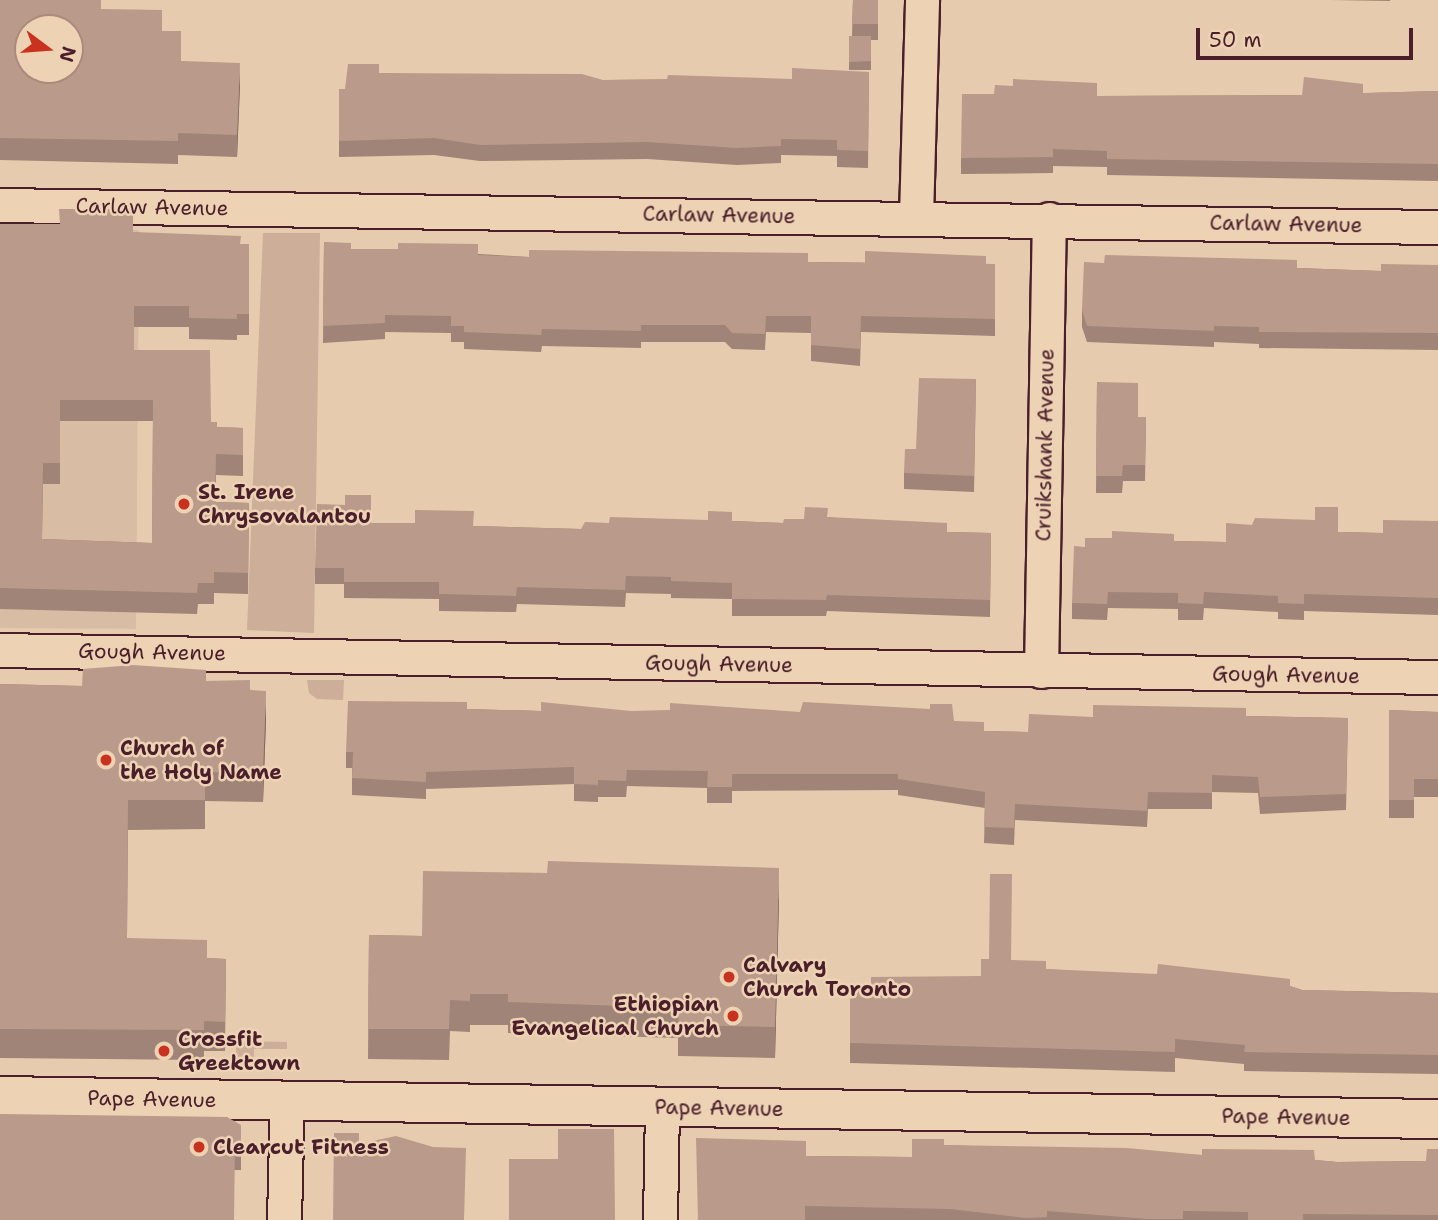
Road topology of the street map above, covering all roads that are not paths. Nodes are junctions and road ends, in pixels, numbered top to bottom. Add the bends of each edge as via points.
1 (922, 0) edge
2 (0, 205) edge
3 (916, 217) junction
4 (1049, 219) junction
5 (1438, 227) edge
6 (0, 650) edge
7 (1041, 671) junction
8 (1438, 677) edge
9 (0, 1096) edge
10 (287, 1101) junction
11 (662, 1107) junction
12 (1438, 1119) edge
13 (284, 1220) edge
14 (660, 1220) edge

1 - 3 street
2 - 3 street, Carlaw Avenue
3 - 4 street, Carlaw Avenue
4 - 5 street, Carlaw Avenue
4 - 7 street, Cruikshank Avenue
6 - 7 street, Gough Avenue
7 - 8 street, Gough Avenue
9 - 10 main road, Pape Avenue
10 - 11 main road, Pape Avenue
10 - 13 street
11 - 12 main road, Pape Avenue
11 - 14 street

